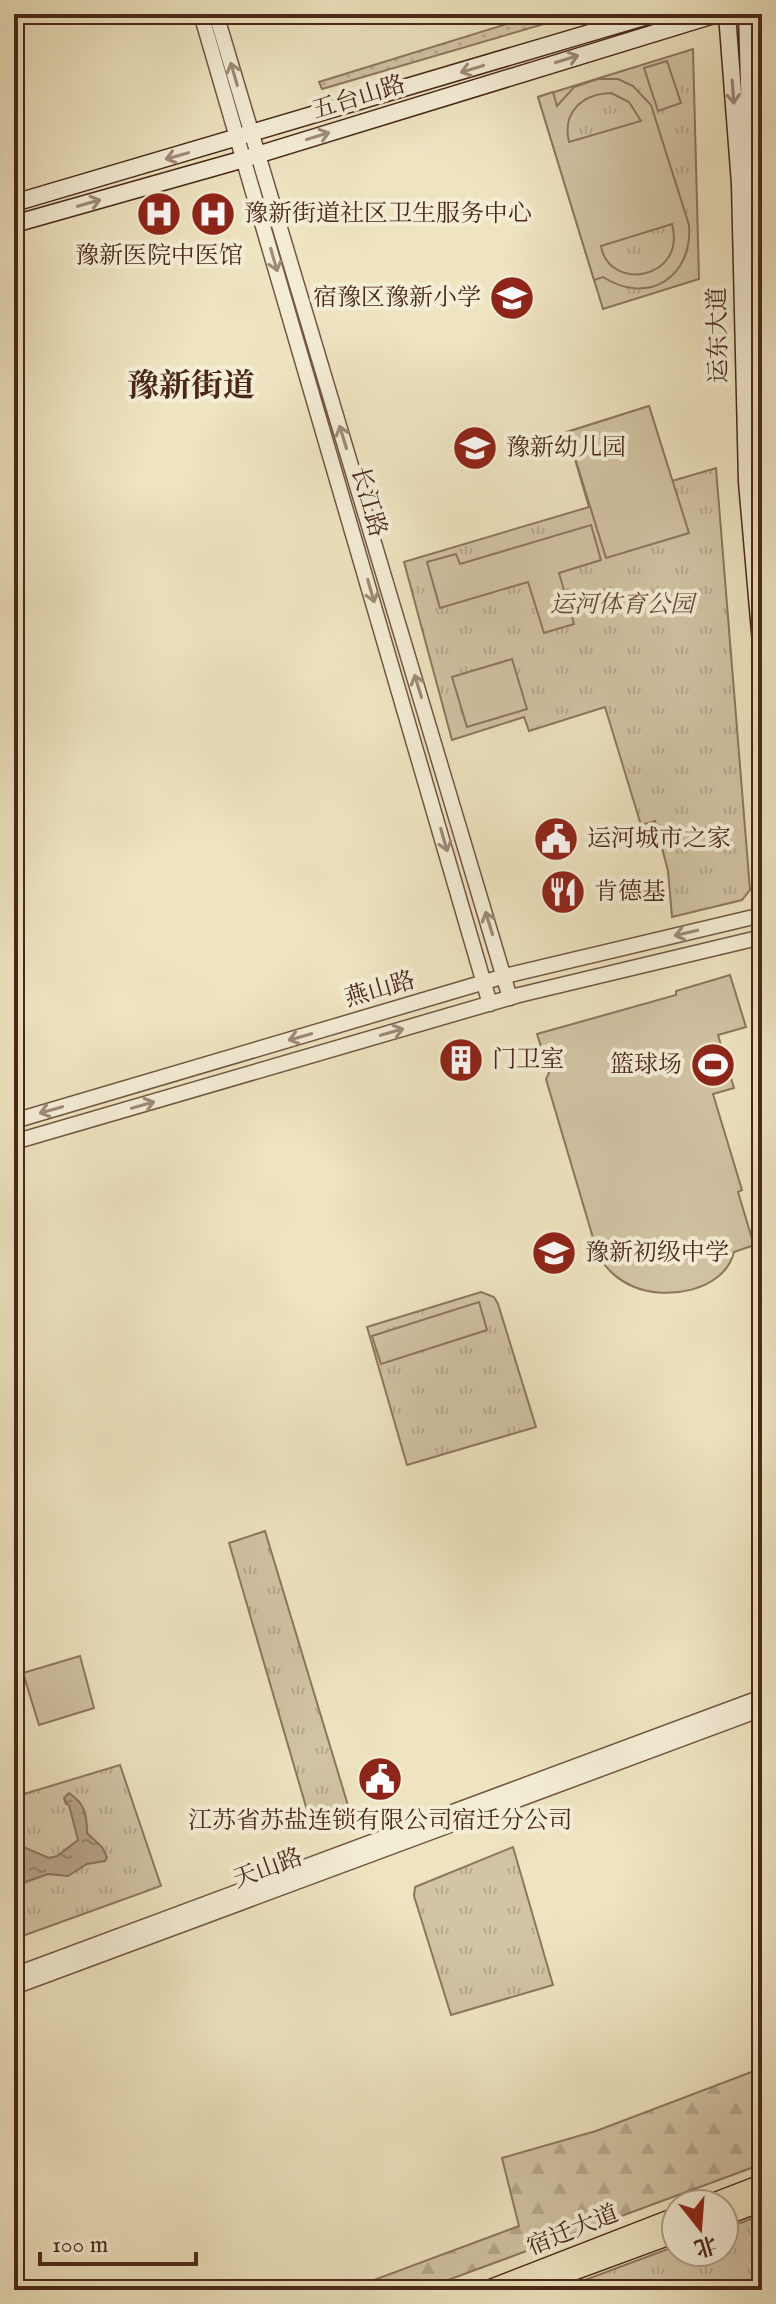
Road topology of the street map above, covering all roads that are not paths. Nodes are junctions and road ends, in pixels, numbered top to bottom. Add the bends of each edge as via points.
1 (201, 14) edge
2 (216, 14) edge
3 (654, 14) edge
4 (717, 14) edge
5 (727, 14) edge
6 (747, 14) edge
7 (245, 137) junction
8 (251, 157) junction
9 (14, 203) edge
10 (14, 224) edge
11 (762, 530) edge
12 (762, 655) edge
13 (762, 915) edge
14 (762, 937) edge
15 (505, 976) junction
16 (485, 983) junction
17 (510, 998) junction
18 (490, 1004) junction
19 (14, 1121) edge
20 (14, 1142) edge
21 (762, 1697) edge
22 (762, 1709) edge
23 (14, 1975) edge
24 (14, 1987) edge
25 (762, 2184) edge
26 (740, 2192) edge
27 (762, 2202) edge
28 (740, 2210) edge
29 (660, 2223) edge
30 (660, 2239) edge
31 (488, 2290) edge
32 (521, 2290) edge

1 - 7 street, 长江路
7 -> 2 street, 长江路
3 -> 7 main road, 五台山路
8 -> 4 main road, 五台山路
5 -> 12 main road, 运东大道 via 740,184 747,482
6 - 11 main road, 运东大道
7 - 8 street, 长江路
7 -> 9 main road, 五台山路
10 -> 8 main road, 五台山路
15 -> 8 street, 长江路
8 -> 16 street, 长江路
13 -> 15 street, 燕山路
14 - 17 street, 燕山路
15 - 16 street, 燕山路
15 - 17 street, 长江路
16 - 18 street, 长江路
16 -> 19 street, 燕山路
17 - 18 street, 燕山路
20 -> 18 street, 燕山路
21 - 23 street, 天山路
22 - 24 street, 天山路
25 - 26 main road
27 - 28 main road
29 - 31 main road, 宿迁大道
30 - 32 main road, 宿迁大道

